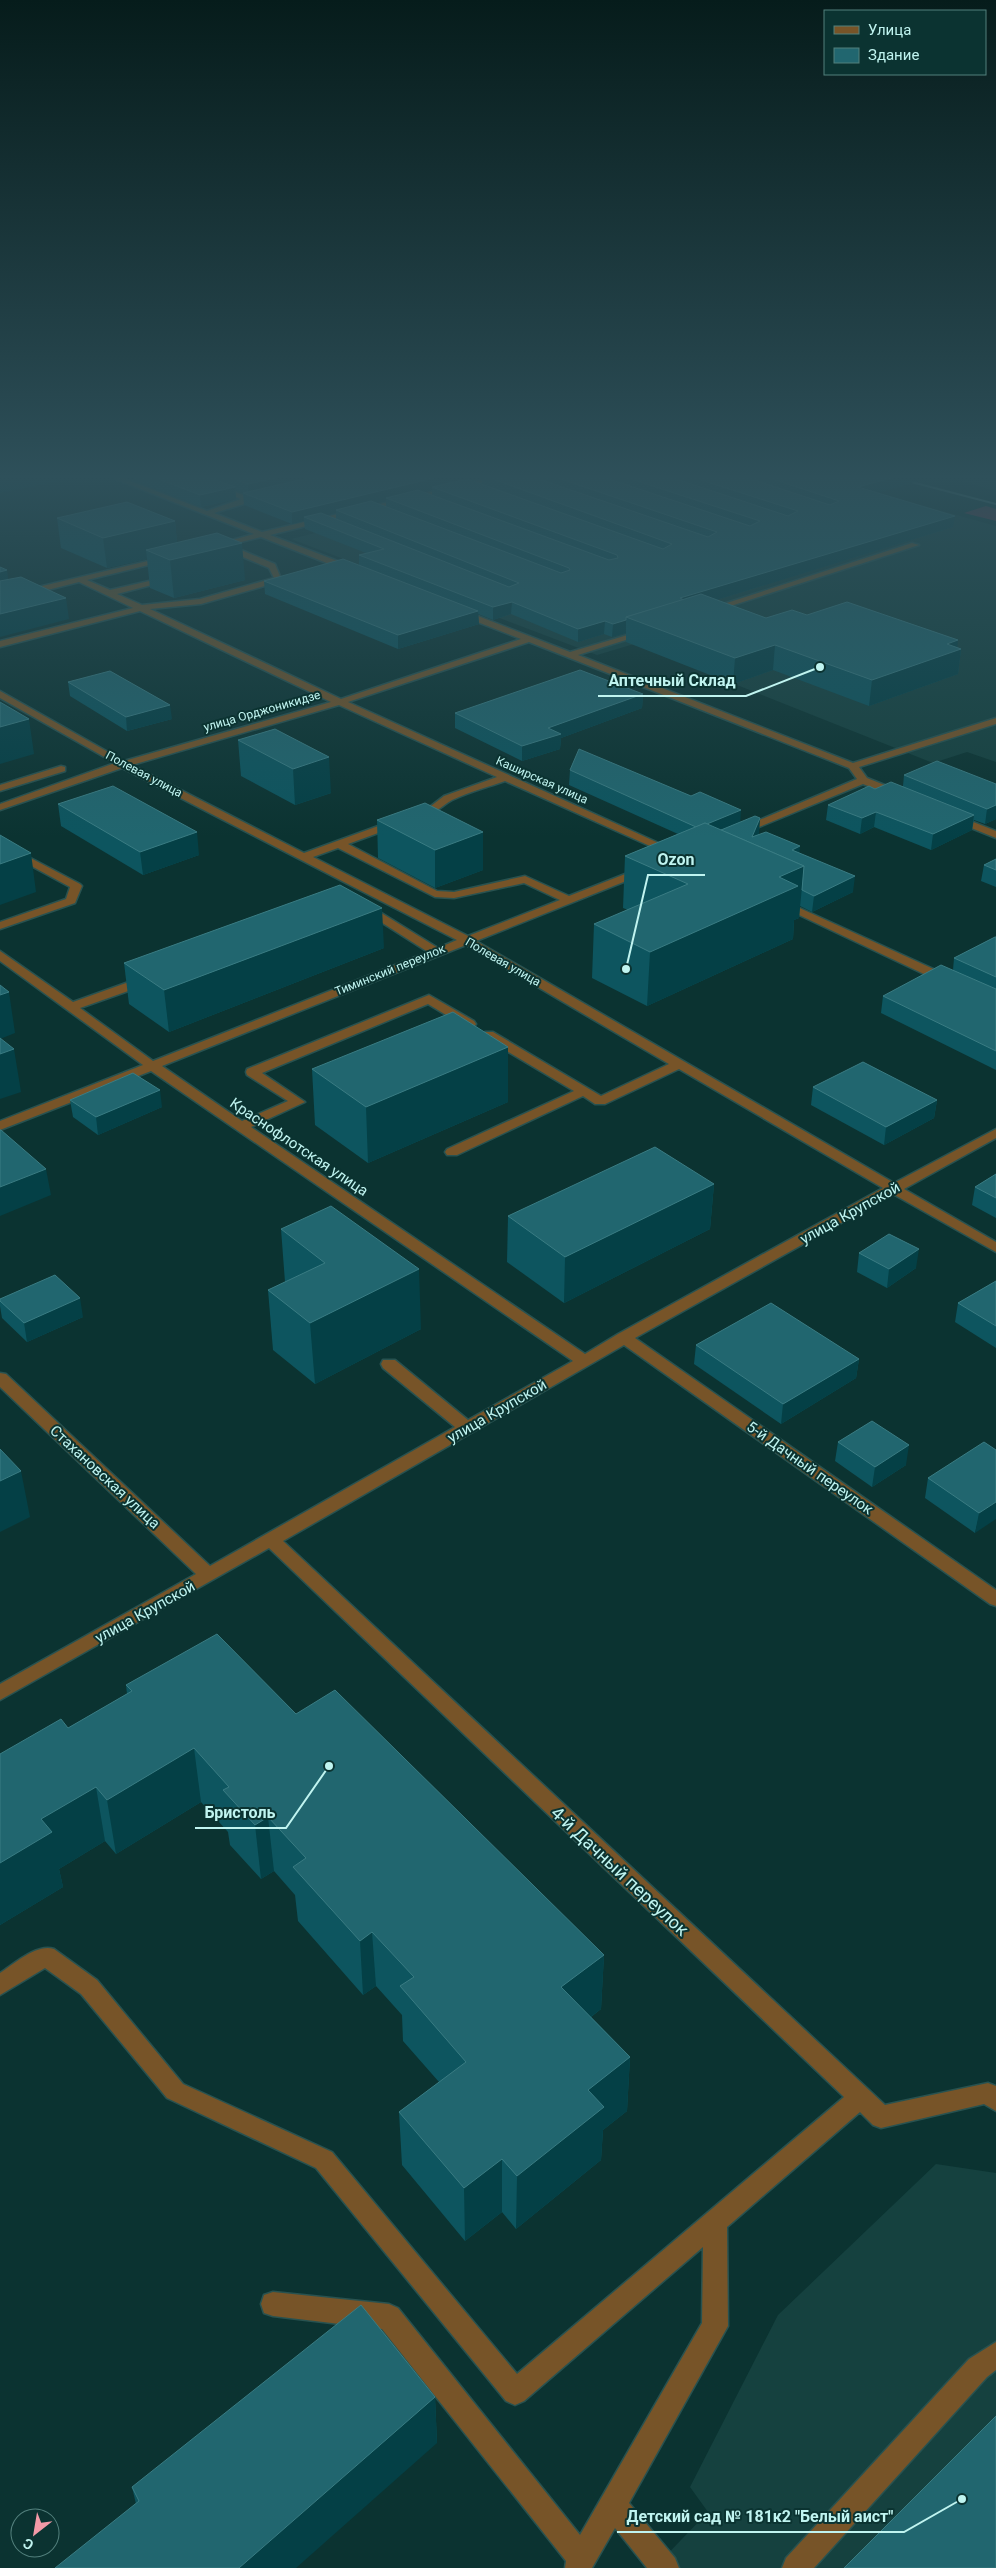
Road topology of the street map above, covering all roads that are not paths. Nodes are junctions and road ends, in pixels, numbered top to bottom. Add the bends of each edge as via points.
1 (119, 598) edge
2 (212, 598) edge
3 (748, 598) edge
4 (447, 607) edge
5 (141, 608) junction
6 (700, 613) edge
7 (654, 628) edge
8 (530, 639) junction
9 (0, 644) edge
10 (570, 655) junction
11 (0, 694) edge
12 (340, 702) junction
13 (996, 721) edge
14 (123, 764) junction
15 (853, 766) junction
16 (60, 769) dead end
17 (506, 778) junction
18 (863, 780) junction
19 (0, 788) edge
20 (907, 798) edge
21 (0, 807) edge
22 (943, 813) edge
23 (735, 834) edge
24 (996, 835) edge
25 (339, 844) junction
26 (0, 845) edge
27 (680, 856) joint
28 (303, 857) junction
29 (770, 898) edge
30 (569, 900) junction
31 (353, 907) edge
32 (0, 926) edge
33 (466, 940) junction
34 (437, 952) junction
35 (0, 955) edge
36 (155, 976) edge
37 (960, 986) edge
38 (71, 1007) junction
39 (475, 1027) junction
40 (457, 1034) edge
41 (679, 1064) junction
42 (150, 1065) junction
43 (584, 1091) junction
44 (0, 1126) edge
45 (241, 1126) junction
46 (996, 1134) edge
47 (452, 1152) dead end
48 (894, 1188) junction
49 (996, 1248) edge
50 (623, 1337) junction
51 (583, 1360) junction
52 (389, 1364) dead end
53 (0, 1378) edge
54 (467, 1428) junction
55 (272, 1541) junction
56 (209, 1576) junction
57 (996, 1599) edge
58 (0, 1693) edge
59 (0, 1985) edge
60 (993, 2093) edge
61 (860, 2098) junction
62 (715, 2221) junction
63 (273, 2304) dead end
64 (996, 2355) edge
65 (613, 2505) junction
66 (579, 2564) edge
67 (665, 2568) edge
68 (796, 2568) edge

1 - 5 street, Каширская улица
2 - 5 street
3 - 6 street
4 - 8 street
5 - 9 street
5 - 12 street, Каширская улица
7 - 10 street
8 - 10 street
8 - 12 street, улица Орджоникидзе
10 - 15 street
11 - 14 street, Полевая улица
12 - 14 street, улица Орджоникидзе
12 - 17 street, Каширская улица
13 - 15 street
14 - 21 street, улица Орджоникидзе
14 - 28 street, Полевая улица
15 - 18 street
16 - 19 street
17 - 25 street via 448,798 435,808
17 - 27 street, Каширская улица
18 - 20 street
18 - 23 street
22 - 24 street
25 - 28 street
25 - 30 street via 435,894 454,895 525,879
26 - 32 street via 76,886 71,902
27 - 30 street, Тиминский переулок
28 - 33 street, Полевая улица
29 - 37 street
30 - 33 street, Тиминский переулок
31 - 34 street via 362,906
33 - 34 street, Тиминский переулок
33 - 41 street, Полевая улица
34 - 42 street, Тиминский переулок
35 - 38 street, Краснофлотская улица
36 - 38 street
38 - 42 street, Краснофлотская улица
39 - 40 street
39 - 43 street
39 - 45 street via 428,999 252,1072 302,1100
41 - 43 street via 600,1101
41 - 48 street, Полевая улица
42 - 44 street, Тиминский переулок
42 - 45 street, Краснофлотская улица
43 - 47 street
45 - 51 street, Краснофлотская улица
46 - 48 street, улица Крупской
48 - 49 street, Полевая улица
48 - 50 street, улица Крупской
50 - 51 street, улица Крупской
50 - 57 street, 5-й Дачный переулок
51 - 54 street, улица Крупской
52 - 54 street
53 - 56 street, Стахановская улица
54 - 55 street, улица Крупской
55 - 56 street, улица Крупской
55 - 61 street, 4-й Дачный переулок
56 - 58 street, улица Крупской
59 - 62 street via 46,1956 89,1987 175,2091 324,2160 515,2392
60 - 61 street, 4-й Дачный переулок via 881,2117
61 - 62 street
62 - 65 street via 715,2326
63 - 66 street via 389,2317
64 - 68 street via 978,2368
65 - 66 street
65 - 67 street

